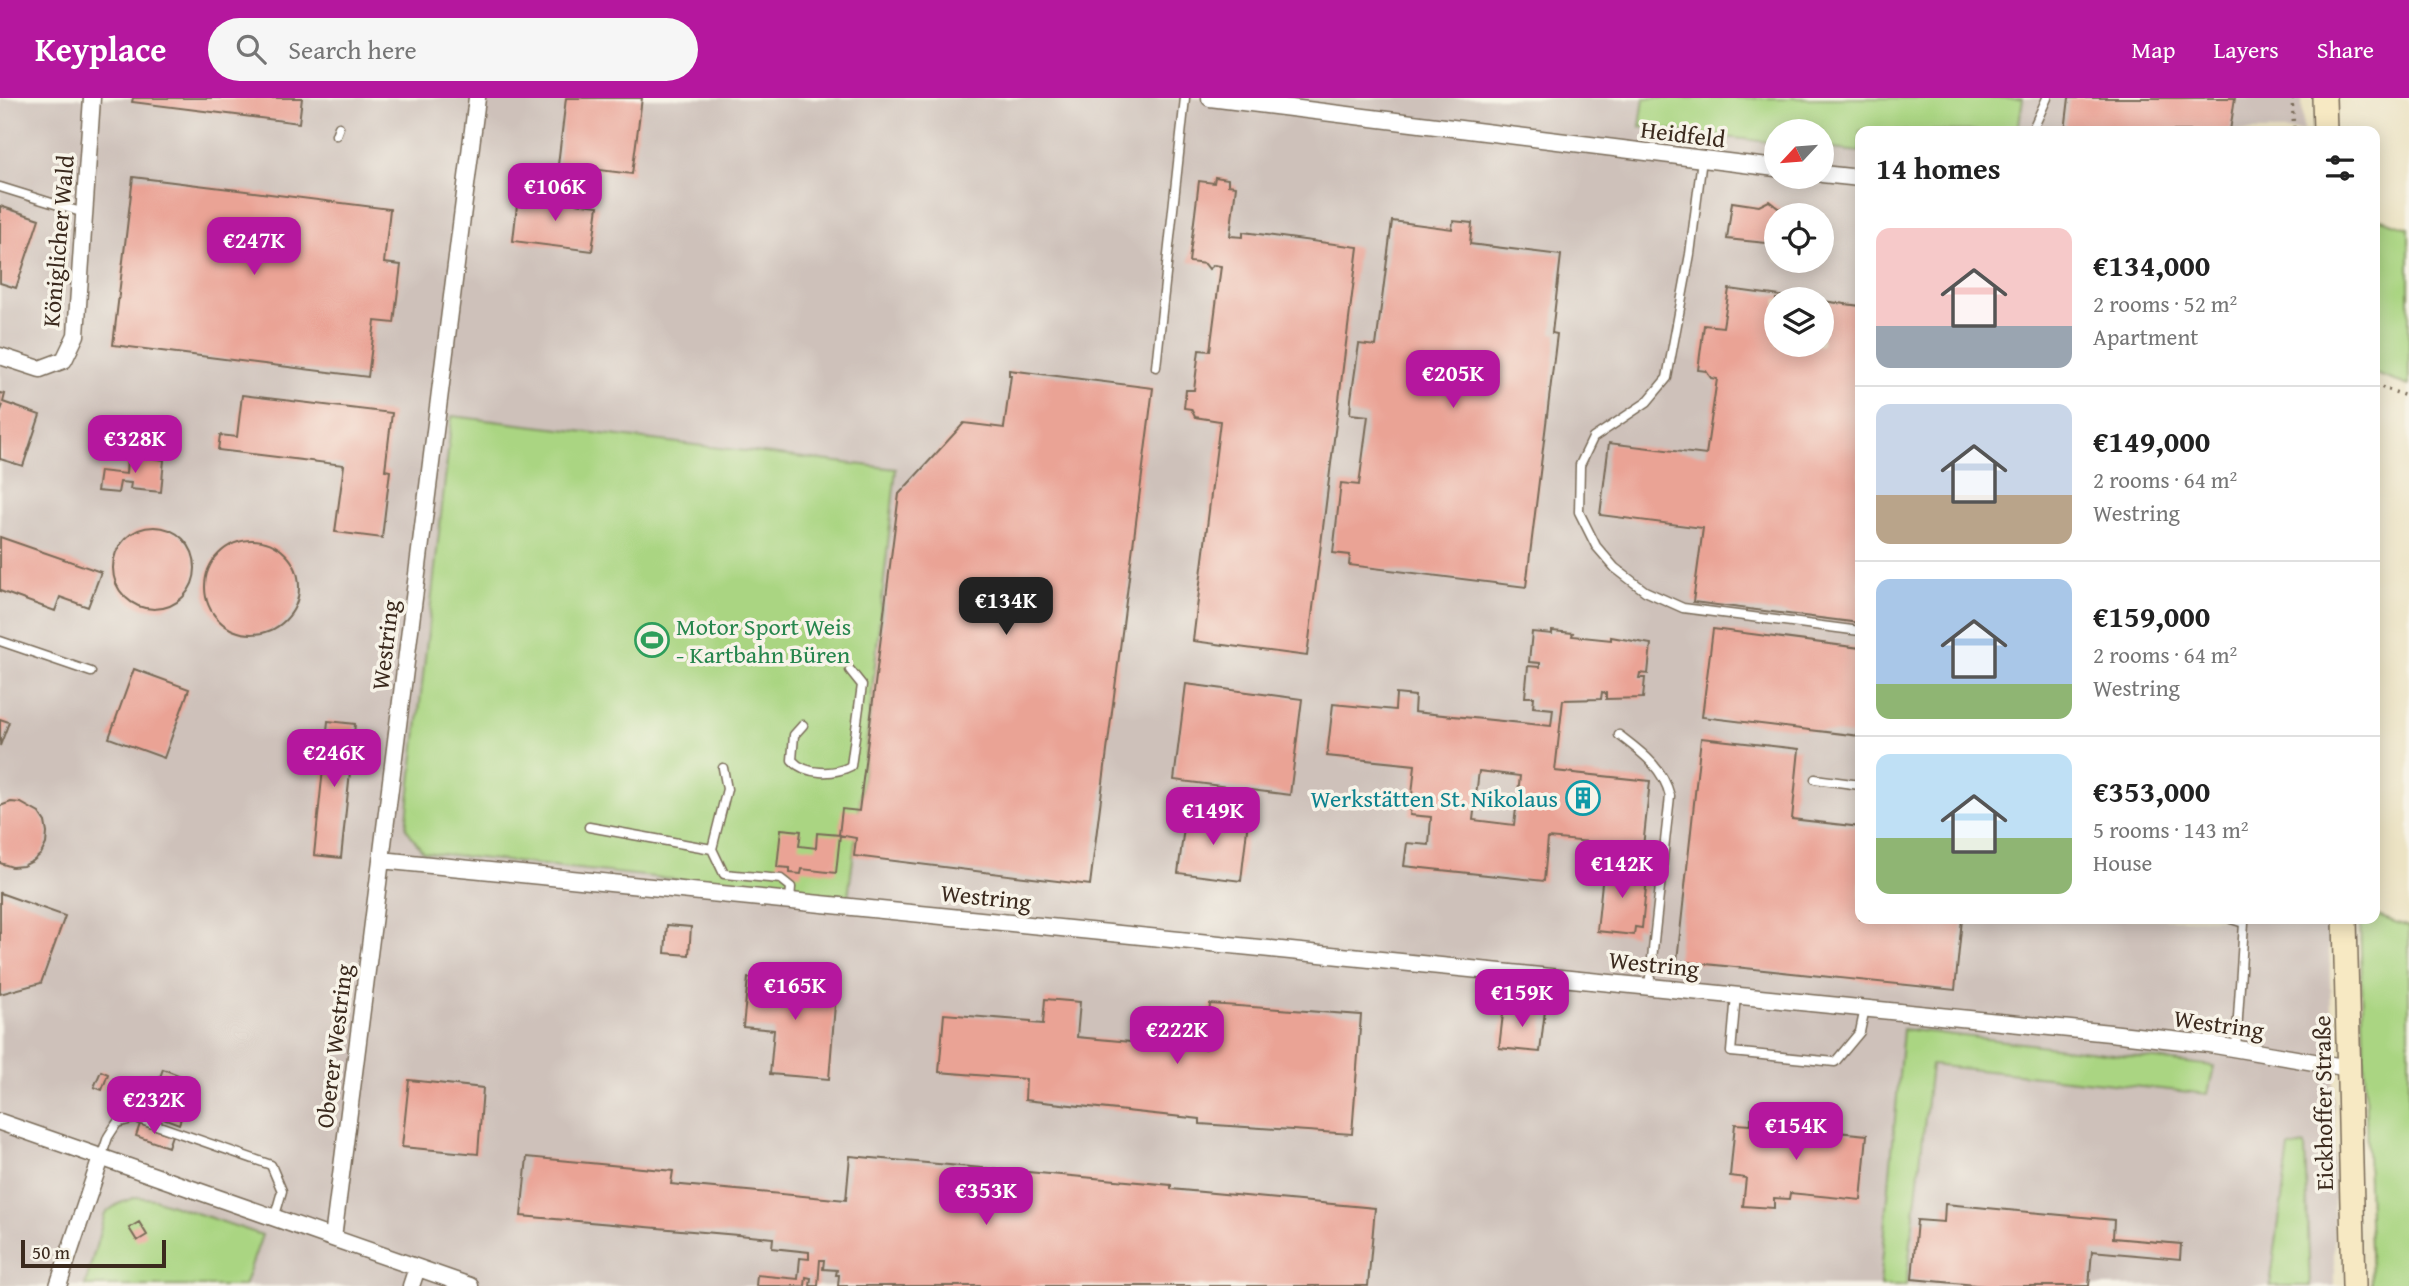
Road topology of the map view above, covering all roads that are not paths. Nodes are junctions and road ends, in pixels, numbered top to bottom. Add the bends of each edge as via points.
1 (92, 98) edge
2 (477, 98) edge
3 (1185, 98) edge
4 (1210, 98) edge
5 (2047, 98) edge
6 (2325, 98) edge
7 (2034, 126) edge
8 (2325, 126) edge
9 (1702, 159) junction
10 (1764, 167) edge
11 (1834, 175) edge
12 (1855, 177) edge
13 (0, 187) edge
14 (84, 213) junction
15 (0, 356) edge
16 (1156, 367) dead end
17 (1855, 630) edge
18 (0, 641) edge
19 (850, 670) dead end
20 (91, 672) dead end
21 (803, 725) dead end
22 (1619, 735) dead end
23 (723, 768) dead end
24 (1815, 779) dead end
25 (1855, 784) edge
26 (589, 827) dead end
27 (712, 849) junction
28 (381, 860) junction
29 (790, 900) junction
30 (2244, 924) edge
31 (2345, 924) edge
32 (1649, 986) junction
33 (1736, 995) junction
34 (1865, 1008) junction
35 (2236, 1049) junction
36 (2349, 1068) junction
37 (0, 1122) edge
38 (101, 1158) junction
39 (274, 1219) junction
40 (333, 1238) junction
41 (417, 1268) junction
42 (58, 1286) edge
43 (411, 1286) edge
44 (470, 1286) edge
45 (2354, 1286) edge

1 - 14 street, Königlicher Wald
2 - 28 street, Westring
3 - 16 lane
4 - 9 street, Heidfeld
5 - 7 lane
6 - 8 main road
9 - 10 street, Heidfeld
9 - 17 lane via 1667,377 1647,402 1593,438 1580,466 1579,512 1596,546 1615,568 1645,591 1683,608
11 - 12 street
13 - 14 lane
14 - 15 street, Königlicher Wald via 76,335 64,360 40,369
18 - 20 lane
19 - 21 lane via 863,685 851,766 838,774 799,768 792,760 794,736
22 - 32 lane via 1655,765 1670,796
23 - 27 lane via 727,789
24 - 25 lane
26 - 27 lane
27 - 29 lane via 724,874 781,879 791,887
28 - 29 street, Westring
28 - 40 street, Oberer Westring
29 - 32 street, Westring
30 - 35 lane
31 - 36 main road, Eickhoffer Straße
32 - 33 street, Westring
33 - 34 street, Westring
33 - 34 lane via 1731,1052 1835,1062 1860,1032
34 - 35 street, Westring
35 - 36 street, Westring
36 - 45 main road, Eickhoffer Straße
37 - 38 street
38 - 39 street
38 - 39 lane via 117,1123 136,1118 259,1160 271,1165 282,1191
38 - 42 street
39 - 40 street
40 - 41 street
41 - 43 street
41 - 44 street

